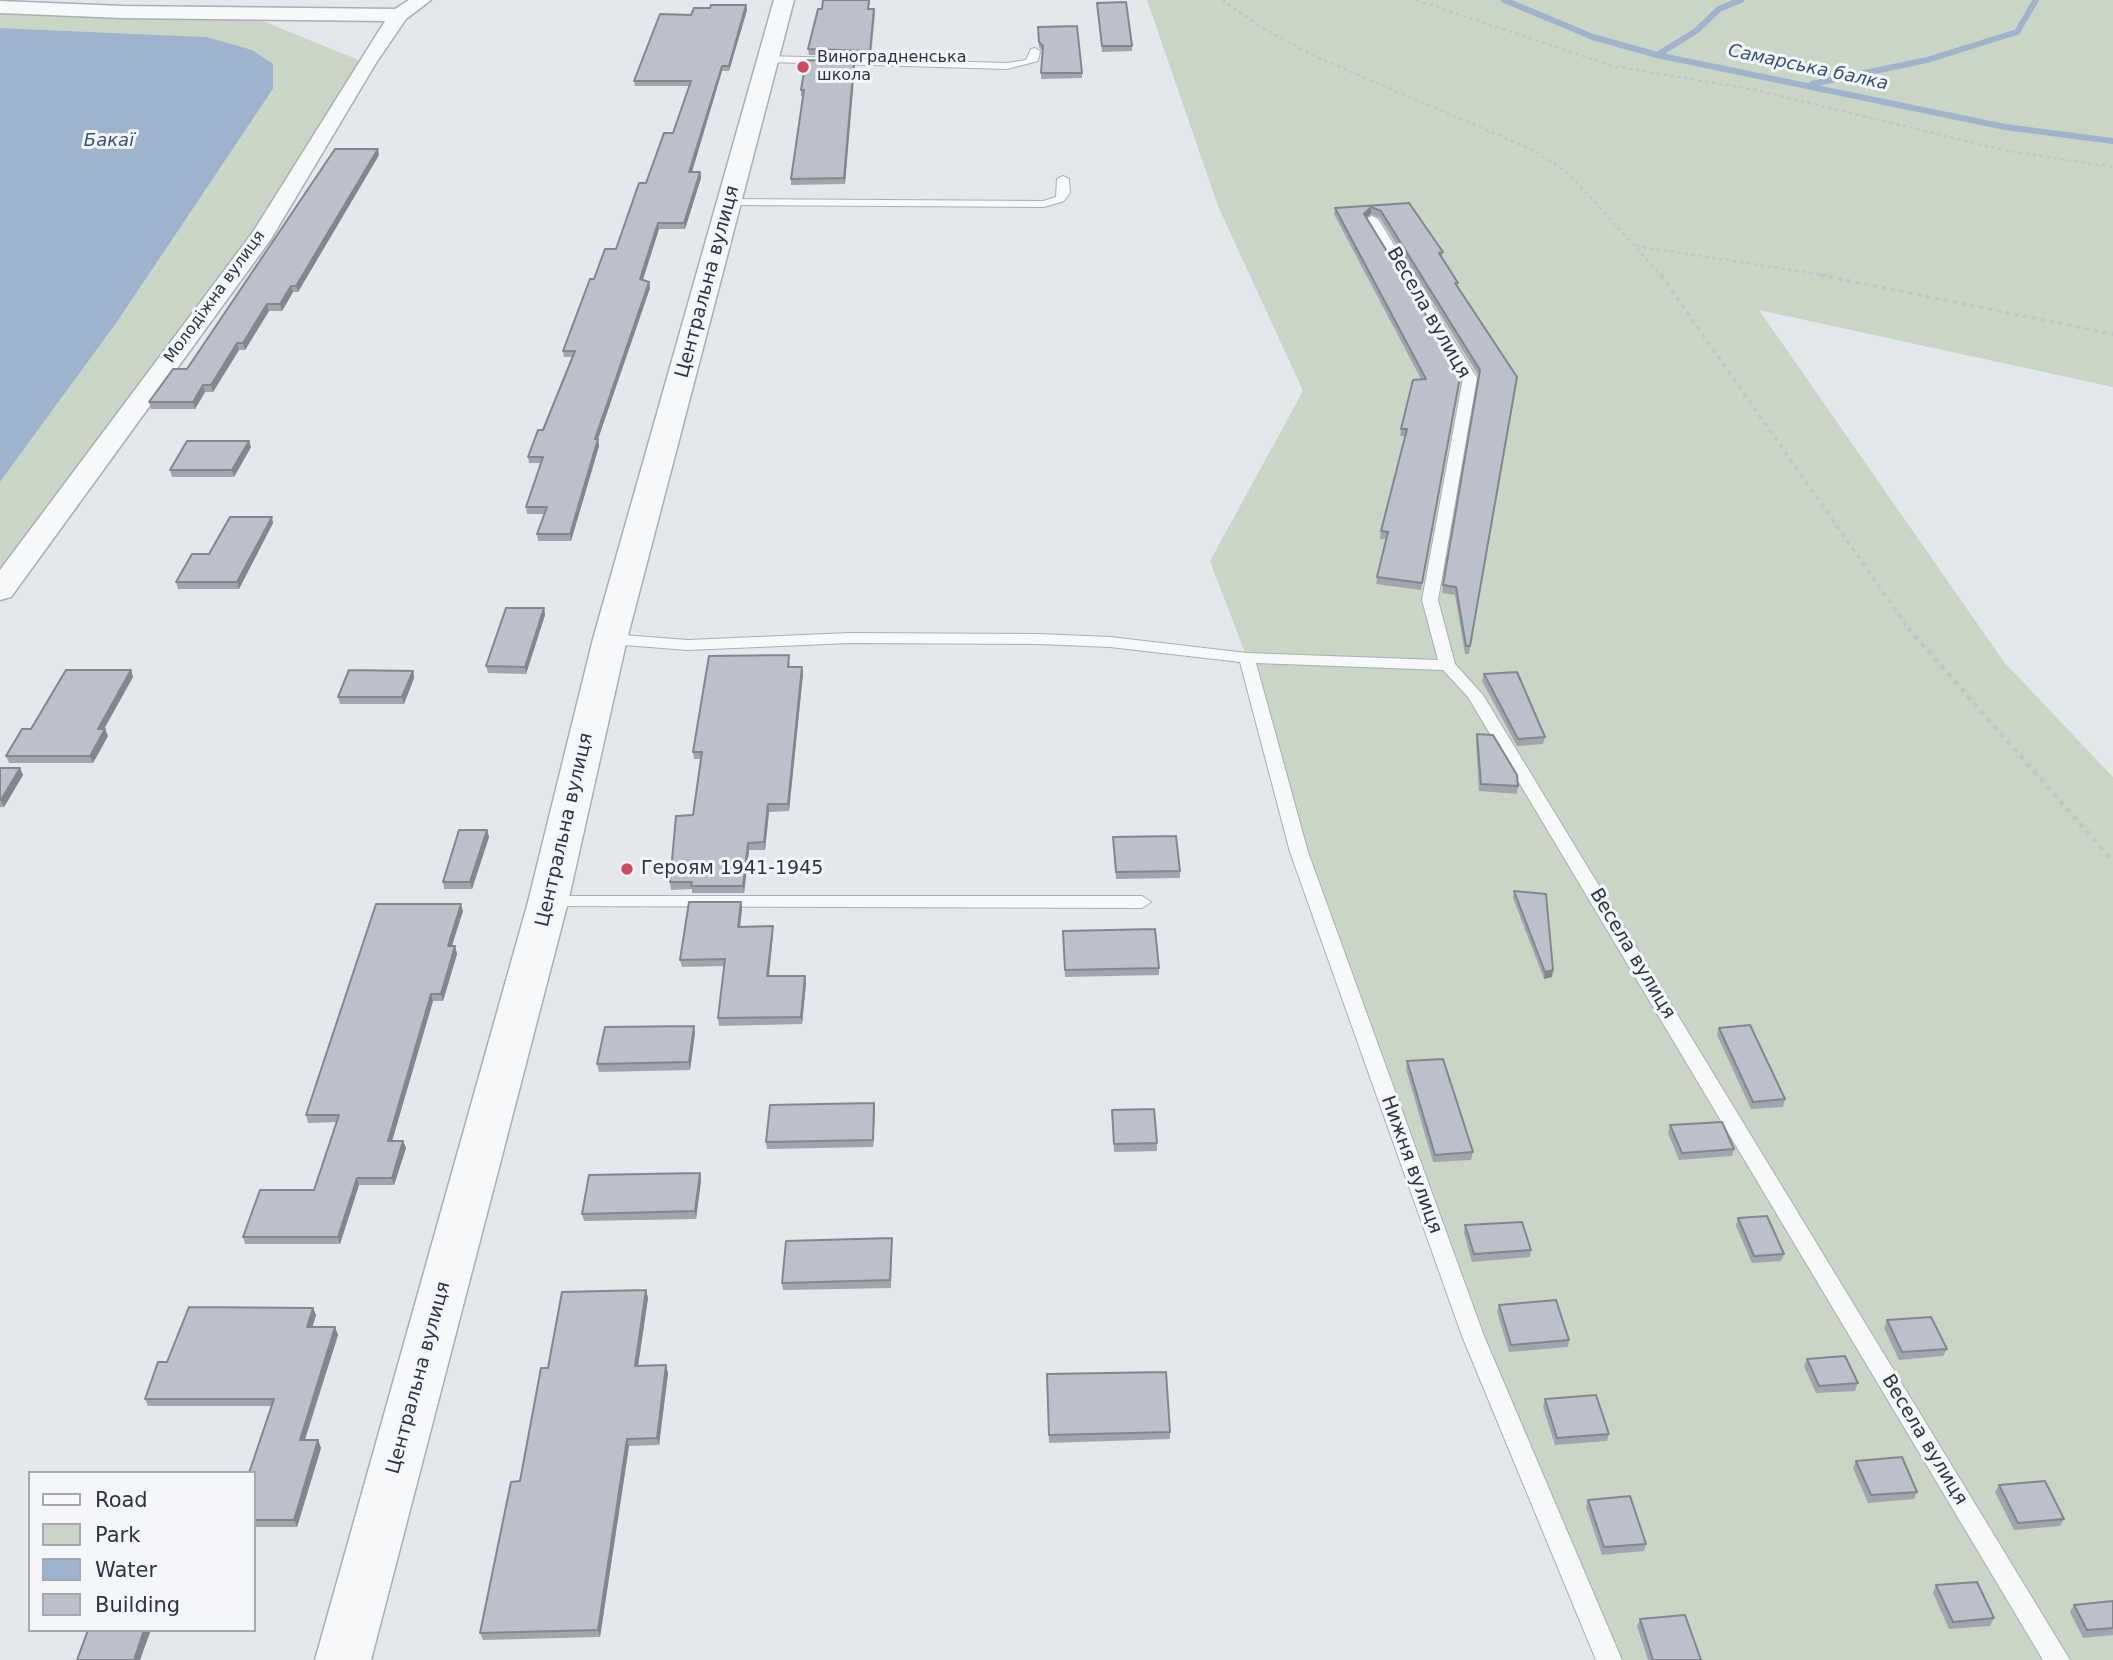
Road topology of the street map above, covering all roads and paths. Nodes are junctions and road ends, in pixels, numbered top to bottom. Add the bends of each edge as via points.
1 (422, 0) edge
2 (784, 0) edge
3 (1222, 0) edge
4 (1416, 0) edge
5 (0, 7) edge
6 (399, 15) junction
7 (1035, 51) dead end
8 (768, 59) junction
9 (2113, 167) edge
10 (1063, 178) dead end
11 (730, 202) junction
12 (1372, 219) edge
13 (1633, 246) junction
14 (2113, 334) edge
15 (0, 591) edge
16 (610, 639) junction
17 (1247, 658) junction
18 (1447, 665) junction
19 (2113, 861) edge
20 (548, 902) junction
21 (1142, 902) dead end
22 (343, 1660) edge
23 (1609, 1660) edge
24 (2057, 1660) edge

1 - 6 street, Молодіжна вулиця
2 - 8 street, Центральна вулиця
3 - 13 path via 1319,58 1533,150 1569,174
4 - 9 path via 1613,66 1756,90 2003,150
5 - 6 street
6 - 15 street, Молодіжна вулиця via 263,234
7 - 8 lane via 1029,62 1007,66
8 - 11 street, Центральна вулиця
10 - 11 lane via 1060,200 1044,204
11 - 16 street, Центральна вулиця
12 - 18 lane, Весела вулиця via 1470,378 1430,600
13 - 14 path via 1847,279
13 - 19 path via 1656,268 1916,639
16 - 17 lane via 688,645 850,638 1038,639 1110,642
16 - 20 street, Центральна вулиця
17 - 18 lane
17 - 23 lane, Нижня вулиця via 1299,852 1473,1336
18 - 24 lane, Весела вулиця via 1475,695
20 - 21 lane
20 - 22 street, Центральна вулиця

